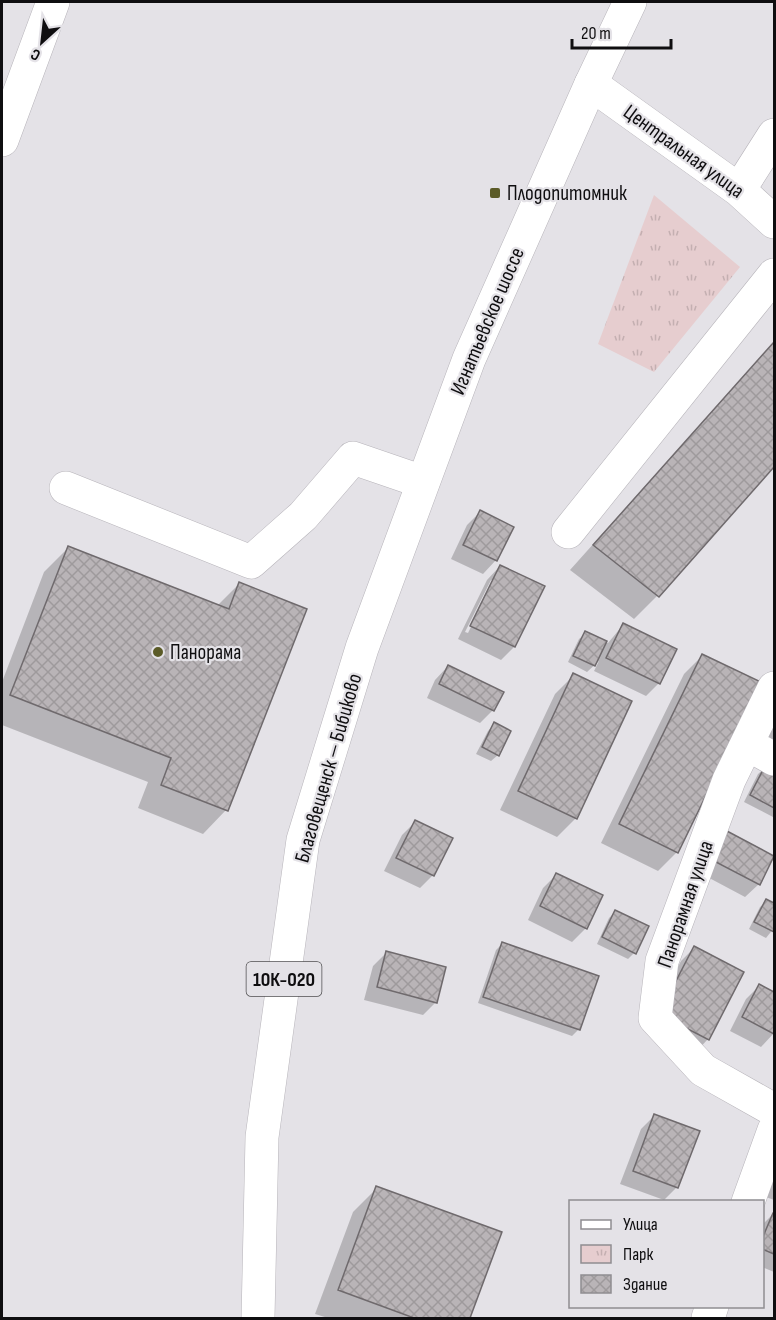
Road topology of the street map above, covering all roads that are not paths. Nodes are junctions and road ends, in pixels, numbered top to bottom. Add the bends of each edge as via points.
1 (53, 2) edge
2 (630, 2) edge
3 (591, 84) junction
4 (774, 135) edge
5 (2, 140) edge
6 (739, 190) junction
7 (774, 222) edge
8 (774, 275) edge
9 (423, 482) junction
10 (66, 488) dead end
11 (568, 532) dead end
12 (362, 648) joint
13 (774, 688) edge
14 (761, 751) edge
15 (774, 1110) edge
16 (774, 1130) edge
17 (749, 1200) edge
18 (258, 1318) edge

1 - 5 main road
2 - 3 main road, Игнатьевское шоссе
3 - 6 main road, Центральная улица
3 - 9 main road, Игнатьевское шоссе via 469,359
4 - 6 main road
6 - 7 main road, Центральная улица
8 - 11 main road
9 - 10 main road via 353,458 303,516 251,562
9 - 12 main road, Игнатьевское шоссе
12 - 18 main road, Благовещенск — Бибиково / 10К-020 via 303,840 262,1137
13 - 14 main road, Панорамная улица
14 - 15 main road, Панорамная улица via 729,780 662,961 655,1018 704,1070
16 - 17 main road

